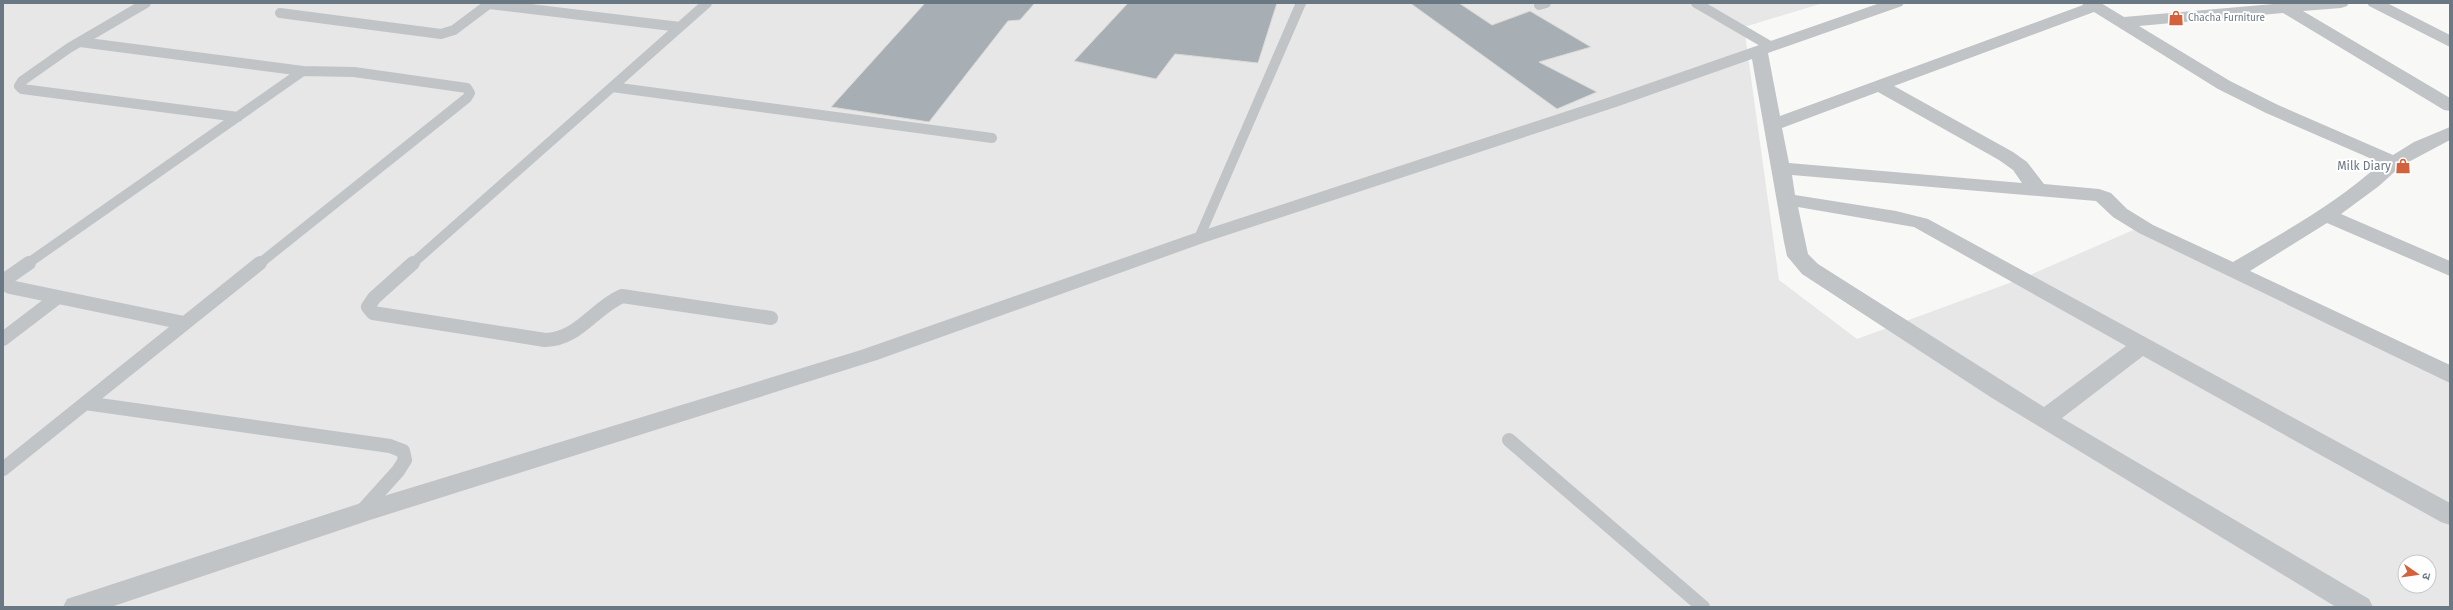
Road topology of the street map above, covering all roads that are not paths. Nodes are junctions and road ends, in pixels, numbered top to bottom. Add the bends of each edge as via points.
1 (146, 3) edge
2 (490, 3) edge
3 (707, 3) edge
4 (1301, 3) edge
5 (1696, 3) edge
6 (1896, 3) edge
7 (2341, 3) edge
8 (2375, 3) edge
9 (2093, 4) edge
10 (2286, 8) junction
11 (280, 13) dead end
12 (2122, 22) junction
13 (680, 27) junction
14 (80, 42) junction
15 (2450, 42) edge
16 (1764, 48) junction
17 (303, 71) junction
18 (1879, 85) junction
19 (612, 87) junction
20 (2450, 106) edge
21 (238, 117) junction
22 (1772, 125) junction
23 (2450, 133) edge
24 (992, 138) dead end
25 (2394, 162) junction
26 (1780, 168) junction
27 (2038, 190) junction
28 (1786, 199) junction
29 (2326, 215) junction
30 (1199, 238) junction
31 (2450, 269) edge
32 (2234, 271) junction
33 (58, 297) junction
34 (771, 318) dead end
35 (184, 323) junction
36 (3, 339) edge
37 (2142, 345) junction
38 (2450, 375) edge
39 (85, 403) junction
40 (2045, 419) junction
41 (1509, 440) dead end
42 (3, 469) edge
43 (360, 513) junction
44 (2450, 515) edge
45 (77, 607) edge
46 (1703, 607) edge
47 (2359, 607) edge

1 - 14 lane
2 - 11 lane via 454,30 441,34
2 - 13 lane
3 - 13 lane
4 - 30 lane
5 - 16 lane
6 - 16 street
7 - 10 street
8 - 15 street
9 - 12 street
9 - 18 street
10 - 12 street
10 - 20 street
12 - 25 street via 2224,85 2272,109
13 - 19 lane
14 - 17 lane
14 - 21 lane via 22,81 19,86 22,89
16 - 22 street
16 - 30 street via 1603,106
17 - 21 lane
17 - 35 lane via 354,72 458,86 467,88 470,93 467,98
18 - 22 street
18 - 27 street via 2006,156 2020,166
19 - 24 lane
19 - 34 lane via 374,298 368,307 373,313 533,339 565,337 580,328 602,306 622,296
21 - 33 lane via 6,279 5,284 10,287
22 - 26 street
23 - 25 street
25 - 29 street via 2372,182
26 - 27 street
26 - 28 street
27 - 32 street via 2104,197 2133,222
28 - 37 street via 1921,223
28 - 40 street via 1798,256 1810,269
29 - 31 street
29 - 32 street
30 - 43 street via 869,355
32 - 38 street
33 - 35 lane
33 - 36 lane
35 - 39 lane
37 - 40 street
37 - 44 street
39 - 42 lane
39 - 43 lane via 390,446 403,451 405,460 398,471
40 - 47 street
41 - 46 lane
43 - 45 street

